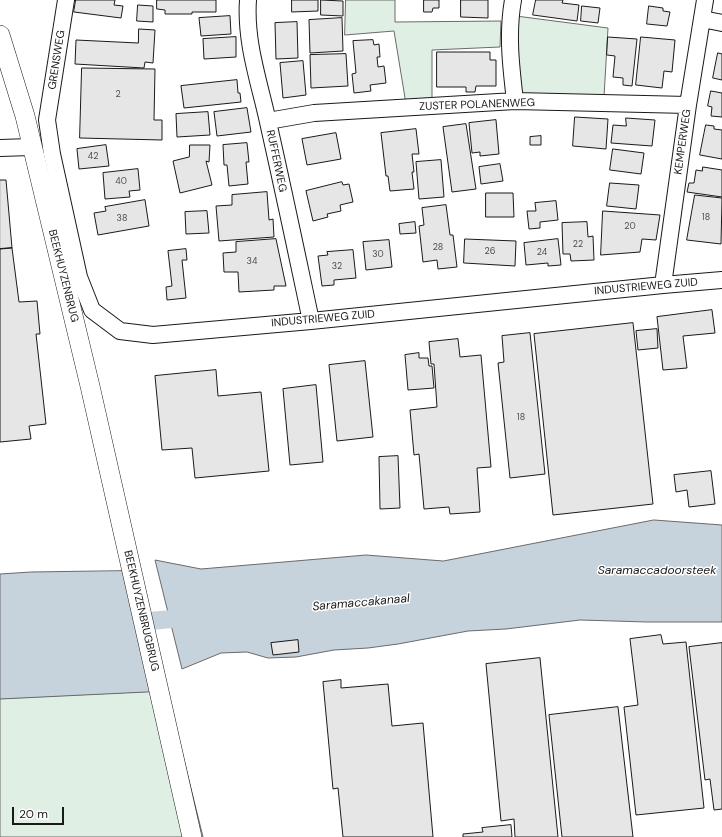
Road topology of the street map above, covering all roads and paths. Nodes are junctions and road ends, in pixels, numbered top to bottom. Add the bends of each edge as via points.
1 (66, 0) edge
2 (248, 0) edge
3 (513, 0) edge
4 (705, 0) edge
5 (702, 19) junction
6 (722, 23) edge
7 (0, 35) edge
8 (515, 101) junction
9 (688, 105) junction
10 (25, 116) junction
11 (47, 120) junction
12 (268, 121) junction
13 (31, 147) junction
14 (0, 148) edge
15 (52, 154) junction
16 (37, 166) junction
17 (722, 280) edge
18 (663, 285) junction
19 (311, 321) junction
20 (90, 386) joint
21 (192, 837) edge

1 - 11 street, GRENSWEG
2 - 12 street, RUFFERWEG via 249,40
3 - 8 street via 509,18 509,50
4 - 5 street, KEMPERWEG
5 - 6 street
5 - 9 street, KEMPERWEG
7 - 10 street, BEEKHUYZENBRUG
8 - 9 street, ZUSTER POLANENWEG
8 - 12 street, ZUSTER POLANENWEG via 314,113
9 - 18 street, KEMPERWEG
10 - 11 street
10 - 13 street, BEEKHUYZENBRUG
11 - 15 street, GRENSWEG
12 - 19 street, RUFFERWEG
13 - 14 street
13 - 16 street, BEEKHUYZENBRUG
15 - 16 street
15 - 19 street, INDUSTRIEWEG ZUID via 79,277 92,310 120,331 153,335
16 - 20 street, BEEKHUYZENBRUG
17 - 18 street, INDUSTRIEWEG ZUID
18 - 19 street, INDUSTRIEWEG ZUID
20 - 21 street, BEEKHUYZENBRUGBRUG

